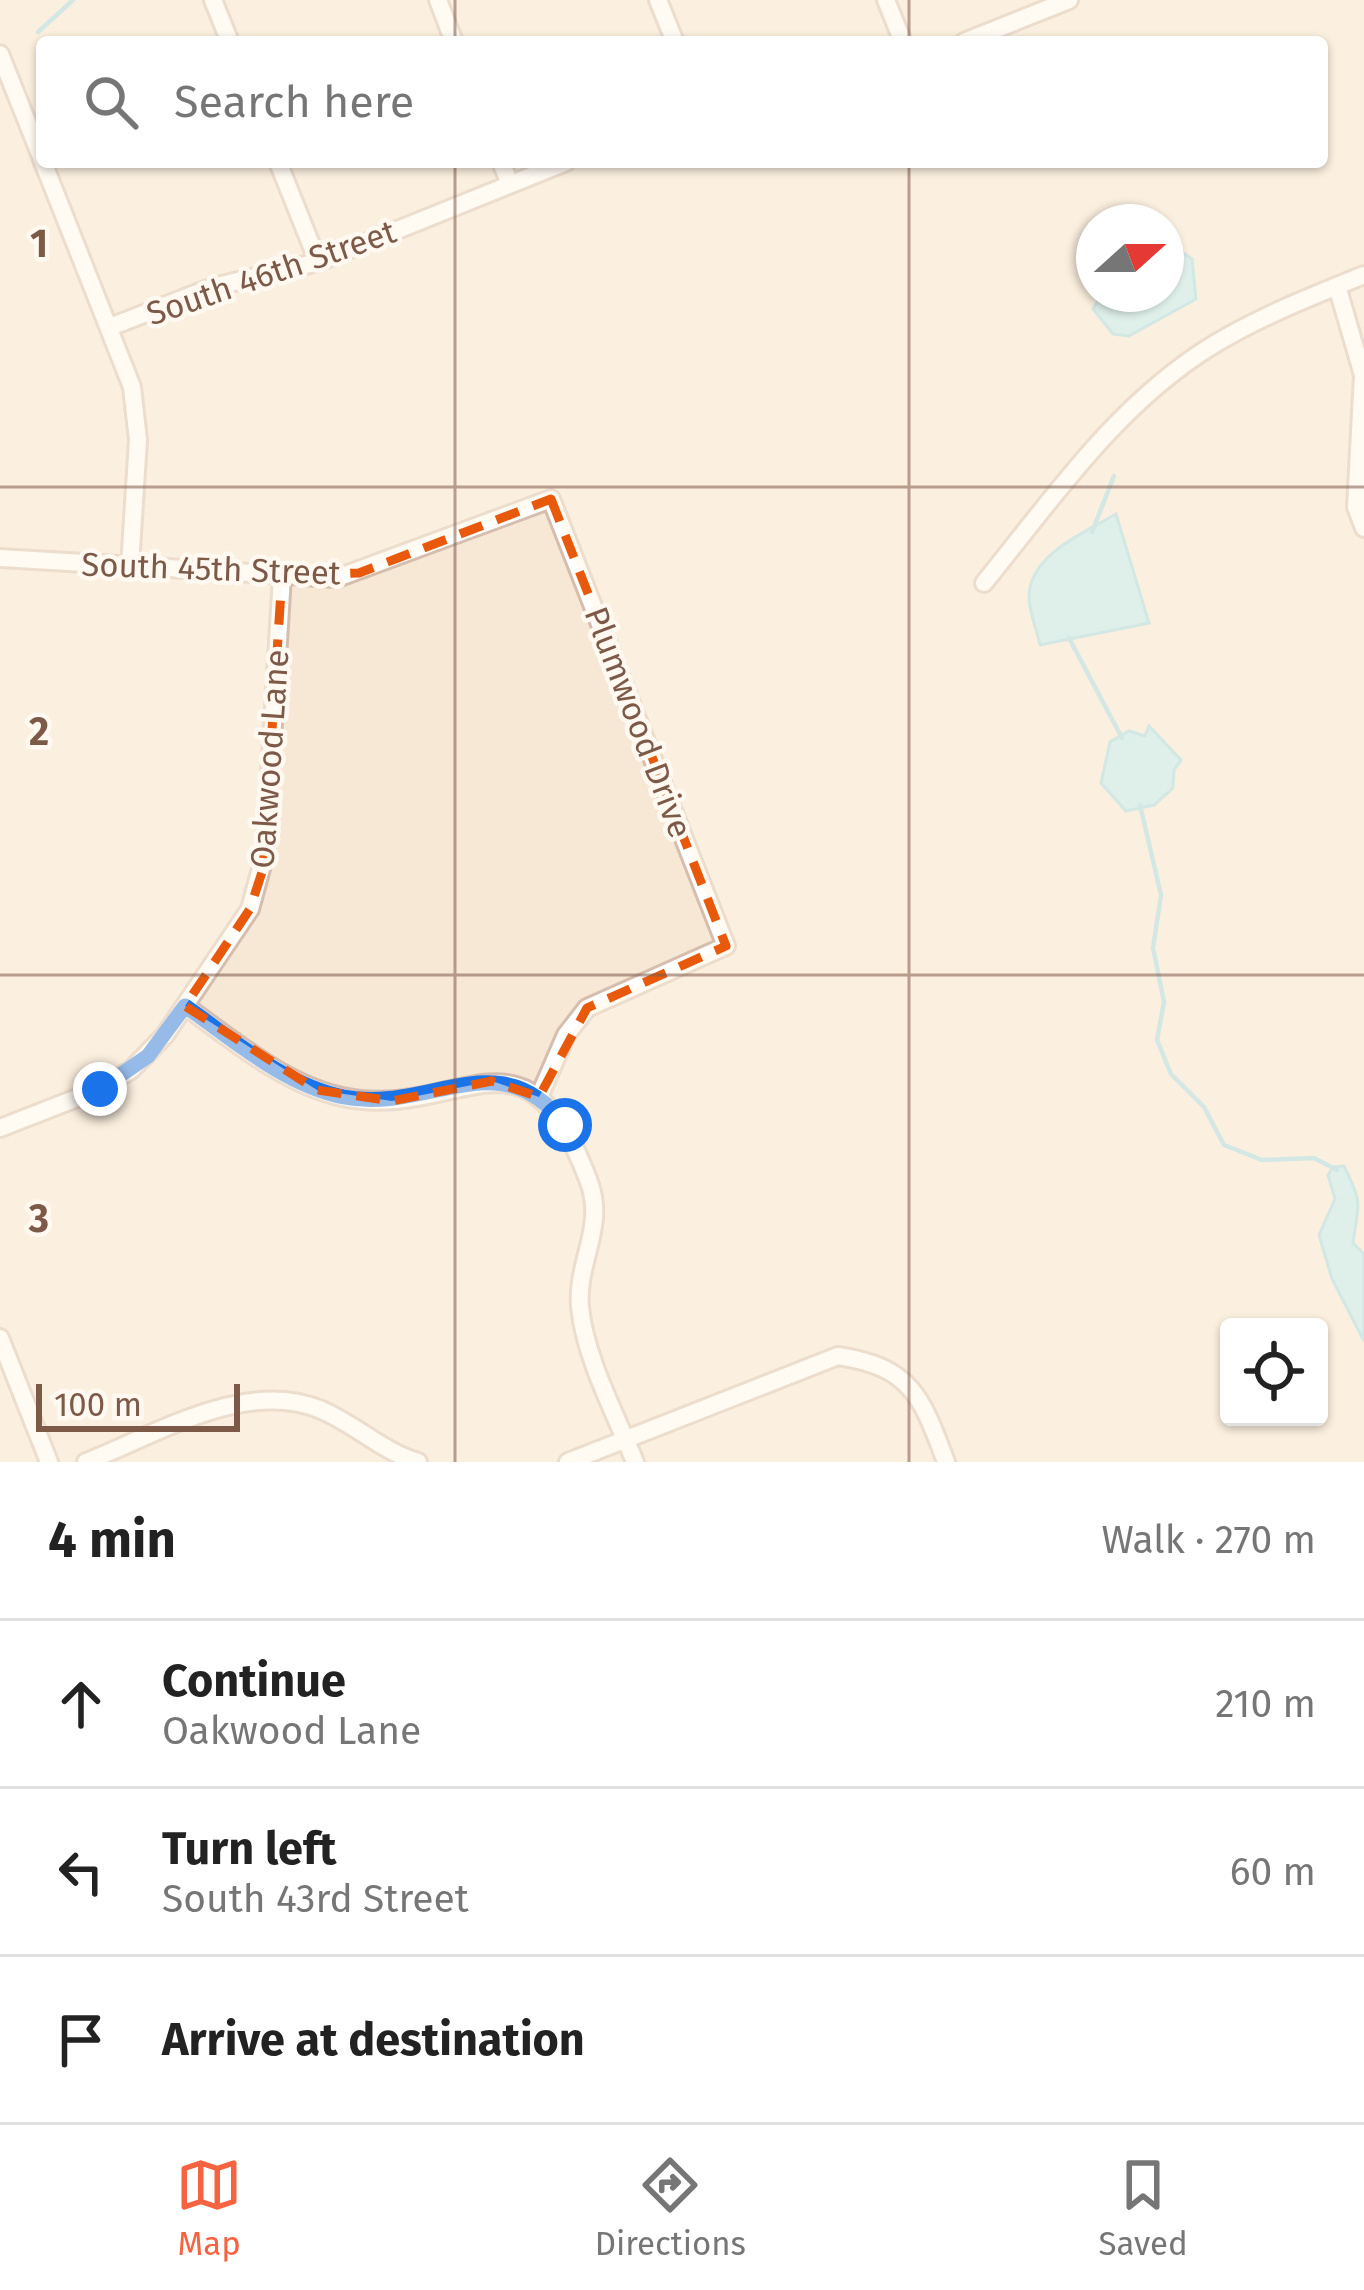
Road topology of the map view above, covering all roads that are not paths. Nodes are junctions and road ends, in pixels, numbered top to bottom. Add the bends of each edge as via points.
1 (213, 0) edge
2 (438, 0) edge
3 (658, 0) edge
4 (886, 0) edge
5 (1070, 0) edge
6 (228, 36) edge
7 (452, 36) edge
8 (673, 36) edge
9 (901, 36) edge
10 (979, 36) edge
11 (0, 54) edge
12 (36, 143) edge
13 (46, 168) edge
14 (280, 168) edge
15 (503, 168) edge
16 (551, 168) edge
17 (510, 184) junction
18 (318, 262) junction
19 (1364, 275) edge
20 (1337, 286) junction
21 (110, 327) junction
22 (551, 499) joint
23 (1364, 528) edge
24 (0, 558) edge
25 (130, 566) junction
26 (282, 576) junction
27 (984, 584) dead end
28 (185, 1006) junction
29 (538, 1097) junction
30 (0, 1128) edge
31 (0, 1338) edge
32 (626, 1440) junction
33 (49, 1462) edge
34 (86, 1462) edge
35 (418, 1462) edge
36 (568, 1462) edge
37 (635, 1462) edge
38 (946, 1462) edge

1 - 6 street
2 - 7 street
3 - 8 street
4 - 9 street
5 - 10 street
11 - 12 street
13 - 21 street
14 - 18 street
15 - 17 street
16 - 17 street, South 46th Street
17 - 18 street, South 46th Street
18 - 21 street, South 46th Street via 213,287
19 - 20 street
20 - 23 street via 1363,375 1356,507
20 - 27 street via 1258,320 1163,381 1121,418
21 - 25 street via 138,417
22 - 26 street, South 45th Street via 359,573
22 - 29 street, Plumwood Drive via 726,946 587,1008
24 - 25 street, South 45th Street
25 - 26 street, South 45th Street
26 - 28 street, Oakwood Lane via 263,869 250,909
28 - 29 street via 294,1080 343,1097 392,1100 492,1081
28 - 30 street, Oakwood Lane via 148,1056 113,1082
29 - 32 street via 565,1125 592,1190 596,1224 580,1311
31 - 33 street
32 - 36 street
32 - 37 street
32 - 38 street via 838,1356 883,1366 917,1393
34 - 35 street via 235,1404 287,1399

